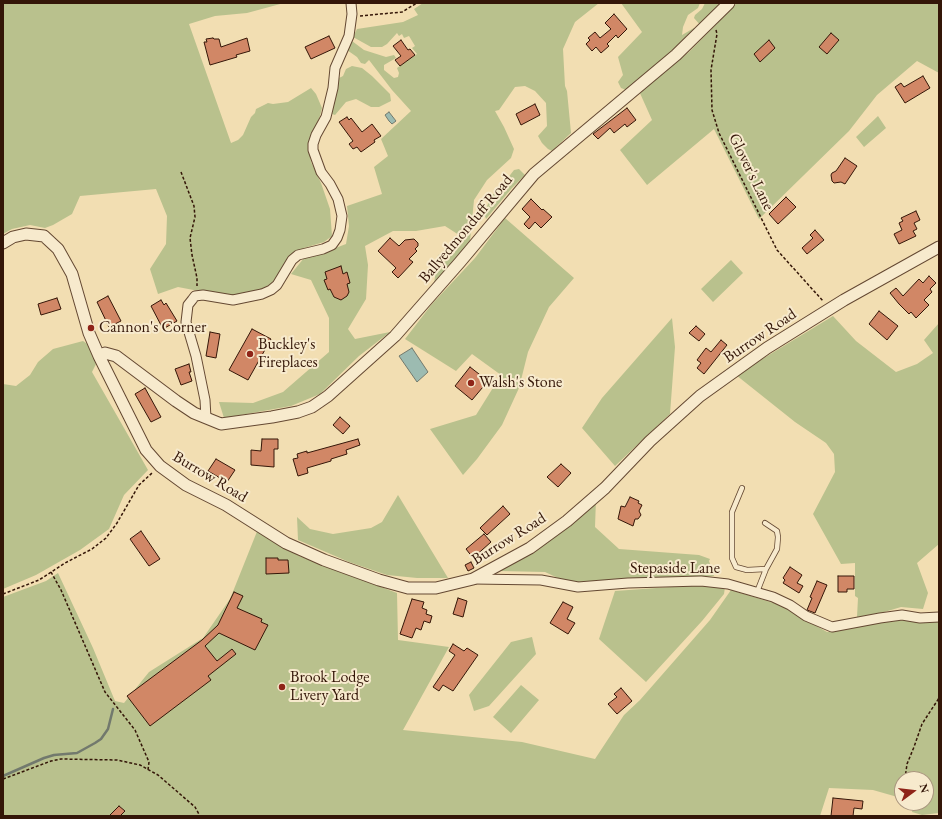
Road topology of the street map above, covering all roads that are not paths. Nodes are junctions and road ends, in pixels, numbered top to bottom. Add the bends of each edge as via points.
1 (351, 3) edge
2 (729, 3) edge
3 (3, 243) edge
4 (939, 247) edge
5 (99, 356) junction
6 (206, 418) junction
7 (742, 488) dead end
8 (765, 522) dead end
9 (766, 569) junction
10 (473, 580) junction
11 (757, 592) junction
12 (939, 617) edge

1 - 6 street via 349,36 335,68 326,117 313,144 321,172 338,199 342,216 340,230 332,245 298,255 292,260 277,285 271,290 233,300 196,296 188,305 186,322 196,356
2 - 6 street, Ballyedmonduff Road via 676,55 534,174 395,336 328,396 312,407 272,417 221,424
3 - 5 street via 26,234 38,235 44,236 58,249 72,274 89,333
4 - 10 street, Burrow Road via 767,348 700,396 567,521 530,548
5 - 6 street, Ballyedmonduff Road via 106,353 116,356 176,401
5 - 10 street, Burrow Road via 146,450 160,466 186,485 226,505 286,543 378,580 408,588 436,588
7 - 9 lane via 732,512 732,558 736,567 742,569
8 - 9 lane via 777,531 778,537 777,549
9 - 11 lane
10 - 11 street, Stepaside Lane via 541,580 578,587 701,581 728,584
11 - 12 street, Stepaside Lane via 773,597 832,627 902,615 920,618

